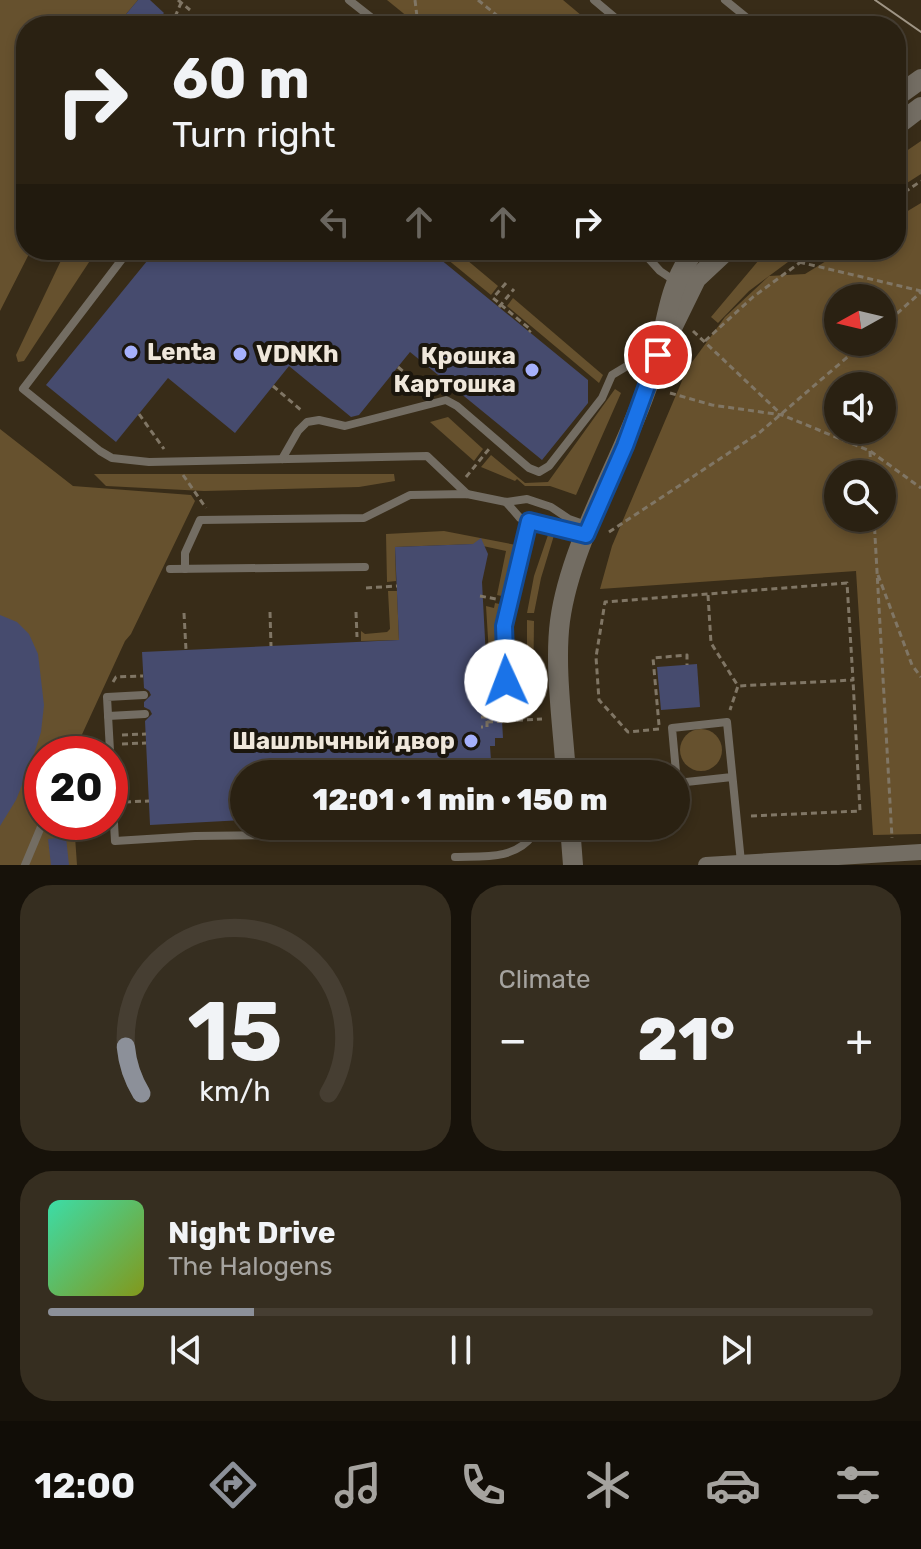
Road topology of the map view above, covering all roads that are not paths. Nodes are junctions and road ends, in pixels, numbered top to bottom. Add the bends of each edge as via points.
1 (349, 0) edge
2 (594, 0) edge
3 (725, 0) edge
4 (369, 16) edge
5 (613, 16) edge
6 (745, 16) edge
7 (121, 260) edge
8 (650, 260) edge
9 (692, 260) edge
10 (716, 260) edge
11 (683, 285) junction
12 (655, 365) junction
13 (282, 459) junction
14 (467, 494) junction
15 (506, 502) junction
16 (529, 521) junction
17 (595, 531) junction
18 (365, 567) dead end
19 (170, 569) dead end
20 (185, 569) junction
21 (506, 681) dead end
22 (144, 695) dead end
23 (145, 714) dead end
24 (108, 716) junction
25 (565, 760) edge
26 (732, 777) junction
27 (230, 838) edge
28 (35, 840) edge
29 (530, 840) edge
30 (571, 840) edge
31 (921, 852) edge
32 (455, 857) dead end
33 (741, 862) junction
34 (25, 865) edge
35 (573, 865) edge
36 (706, 865) edge

1 - 4 lane
2 - 5 lane
3 - 6 lane
7 - 13 lane via 23,389 112,458
8 - 11 lane
9 - 11 street
10 - 11 street
11 - 12 street
12 - 13 lane via 627,366 612,375 602,398 539,472 452,402 439,400 345,426 307,422
12 - 17 street
13 - 14 lane via 427,456
14 - 15 lane
14 - 20 lane via 410,495 364,518 200,520 185,553
15 - 16 lane
15 - 17 lane via 527,499
16 - 17 lane
16 - 21 lane via 504,626
17 - 25 street via 572,569 560,626
18 - 20 lane
19 - 20 lane
22 - 24 lane via 107,697
23 - 24 lane
24 - 27 lane via 115,841
26 - 26 lane via 727,722 672,728 677,783
26 - 33 lane
28 - 34 lane
29 - 32 lane via 503,855
30 - 35 street
31 - 33 street
33 - 36 street

